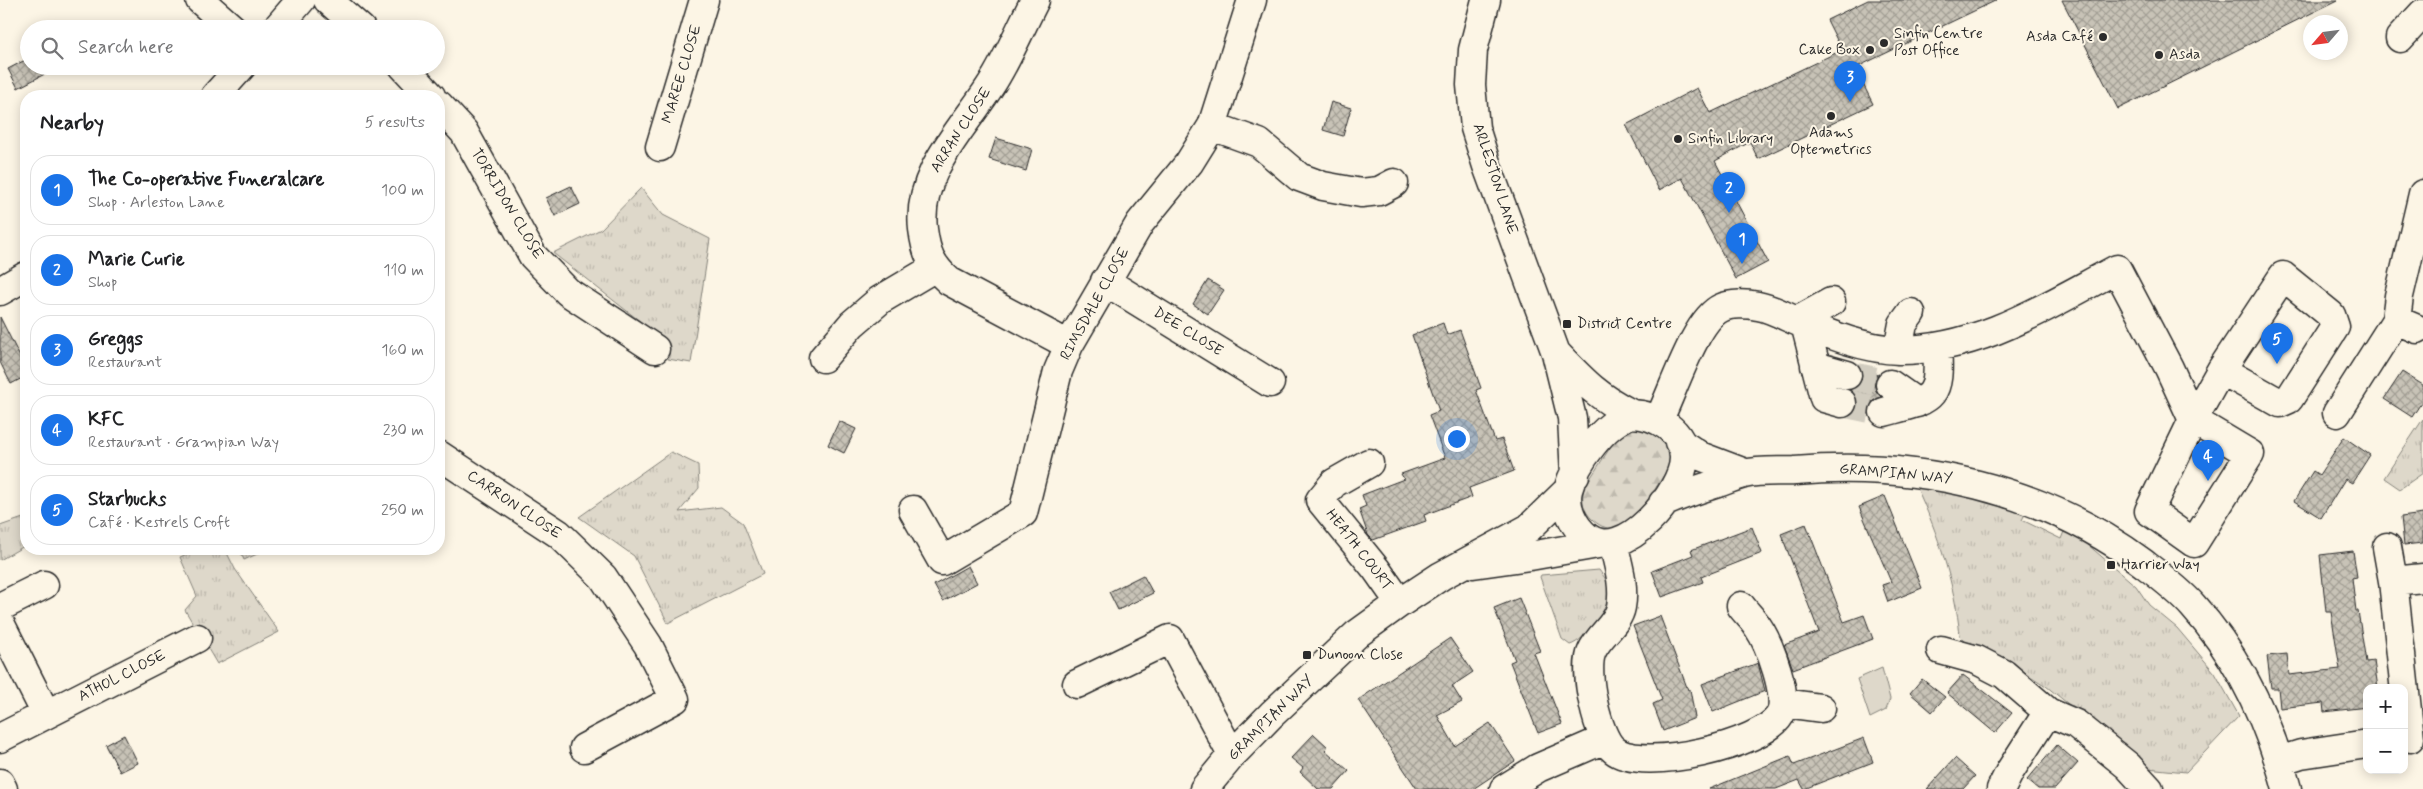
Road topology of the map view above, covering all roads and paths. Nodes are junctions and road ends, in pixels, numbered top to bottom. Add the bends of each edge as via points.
1 (200, 0) edge
2 (301, 0) edge
3 (328, 0) edge
4 (704, 0) edge
5 (1035, 0) edge
6 (1252, 0) edge
7 (1486, 0) edge
8 (2423, 14) edge
9 (223, 20) edge
10 (284, 20) edge
11 (351, 20) edge
12 (2400, 38) dead end
13 (234, 75) edge
14 (411, 75) edge
15 (220, 90) edge
16 (425, 90) edge
17 (445, 111) edge
18 (1212, 126) junction
19 (660, 148) dead end
20 (1394, 183) dead end
21 (2423, 194) edge
22 (934, 268) junction
23 (20, 280) edge
24 (1105, 281) junction
25 (0, 292) edge
26 (1831, 302) dead end
27 (1911, 313) dead end
28 (1801, 323) junction
29 (1069, 345) junction
30 (1937, 347) junction
31 (655, 349) dead end
32 (1898, 350) junction
33 (1556, 353) junction
34 (822, 358) dead end
35 (2221, 370) junction
36 (1270, 383) dead end
37 (1834, 383) dead end
38 (1887, 398) tunnel mouth
39 (2337, 413) dead end
40 (1632, 414) junction
41 (1659, 419) junction
42 (1679, 442) junction
43 (445, 459) edge
44 (1370, 463) dead end
45 (1745, 473) junction
46 (1572, 483) junction
47 (1663, 503) junction
48 (913, 510) dead end
49 (1606, 544) junction
50 (2387, 547) dead end
51 (1464, 565) junction
52 (2423, 578) edge
53 (2393, 581) junction
54 (44, 585) dead end
55 (1400, 602) junction
56 (0, 606) edge
57 (1740, 606) dead end
58 (0, 623) edge
59 (197, 638) dead end
60 (1941, 650) dead end
61 (1077, 684) dead end
62 (1784, 703) junction
63 (1821, 708) dead end
64 (2048, 712) junction
65 (46, 714) junction
66 (0, 738) edge
67 (2412, 738) edge
68 (1605, 739) junction
69 (2363, 745) edge
70 (584, 748) dead end
71 (1232, 754) junction
72 (2279, 761) junction
73 (0, 784) edge
74 (3, 789) edge
75 (1204, 789) edge
76 (1504, 789) edge
77 (2001, 789) edge
78 (2149, 789) edge
79 (2287, 789) edge

1 - 9 street
2 - 10 street
3 - 11 street
4 - 19 street, MAREE CLOSE
5 - 22 street, ARRAN CLOSE via 997,75 931,174 921,212 925,246
6 - 18 street, RIMSDALE CLOSE
7 - 33 street, ARLESTON LANE via 1473,50 1471,85 1475,128
8 - 12 street
13 - 15 street
14 - 16 street
17 - 31 street, TORRIDON CLOSE via 464,132 534,256 568,292
18 - 20 street via 1259,143 1299,177 1323,186 1361,193
18 - 24 street, RIMSDALE CLOSE via 1189,163 1140,222
21 - 39 street via 2399,296 2406,325 2379,350
22 - 29 street via 949,281
22 - 34 street via 880,300 852,324
23 - 25 street
24 - 29 street, RIMSDALE CLOSE
24 - 36 street, DEE CLOSE
26 - 28 street
27 - 32 street via 1903,324
28 - 32 street via 1849,340
28 - 37 street
28 - 41 street via 1760,306 1740,304 1721,308 1706,320 1697,334
29 - 48 street, RIMSDALE CLOSE via 1058,371 1023,513 942,561
30 - 32 street
30 - 35 street via 1997,331 2117,269 2193,420
30 - 38 street via 1937,386 1928,397 1917,403
33 - 40 street, ARLESTON LANE via 1605,400
33 - 46 street, ARLESTON LANE via 1572,418
35 - 35 street via 2283,276 2331,315 2334,327 2289,399 2280,403
40 - 41 street
40 - 46 street via 1608,427 1587,453
41 - 42 street
42 - 45 street, GRAMPIAN WAY via 1700,456
42 - 47 street via 1684,458 1681,472
43 - 70 street, CARRON CLOSE via 559,534 603,576 652,652 675,699
44 - 55 street, HEATH COURT via 1334,483 1320,500
45 - 47 street, GRAMPIAN WAY
45 - 72 street, GRAMPIAN WAY via 1852,468 1929,474 2015,494 2085,525 2151,569 2193,605 2243,675
46 - 49 street via 1568,506 1572,518 1580,531
46 - 51 street, GRAMPIAN WAY via 1529,528
47 - 49 street via 1640,530 1628,538
49 - 51 street, GRAMPIAN WAY
49 - 68 street via 1622,589 1620,609 1597,640 1588,661 1594,702
50 - 53 street
51 - 55 street, GRAMPIAN WAY
52 - 53 street
53 - 67 street
54 - 56 street
55 - 71 street, GRAMPIAN WAY via 1357,634
57 - 62 street via 1758,627 1780,680
58 - 65 street
59 - 65 street, ATHOL CLOSE
60 - 64 street via 1994,668
61 - 71 street via 1176,636
62 - 63 street
62 - 68 street via 1780,716 1770,727 1730,744 1685,757 1632,758 1614,750
64 - 77 street
64 - 78 street via 2076,724 2128,766
65 - 66 street, ATHOL CLOSE
68 - 76 street via 1538,768
69 - 72 street via 2301,754
71 - 75 street, GRAMPIAN WAY
72 - 79 street, GRAMPIAN WAY
73 - 74 street

